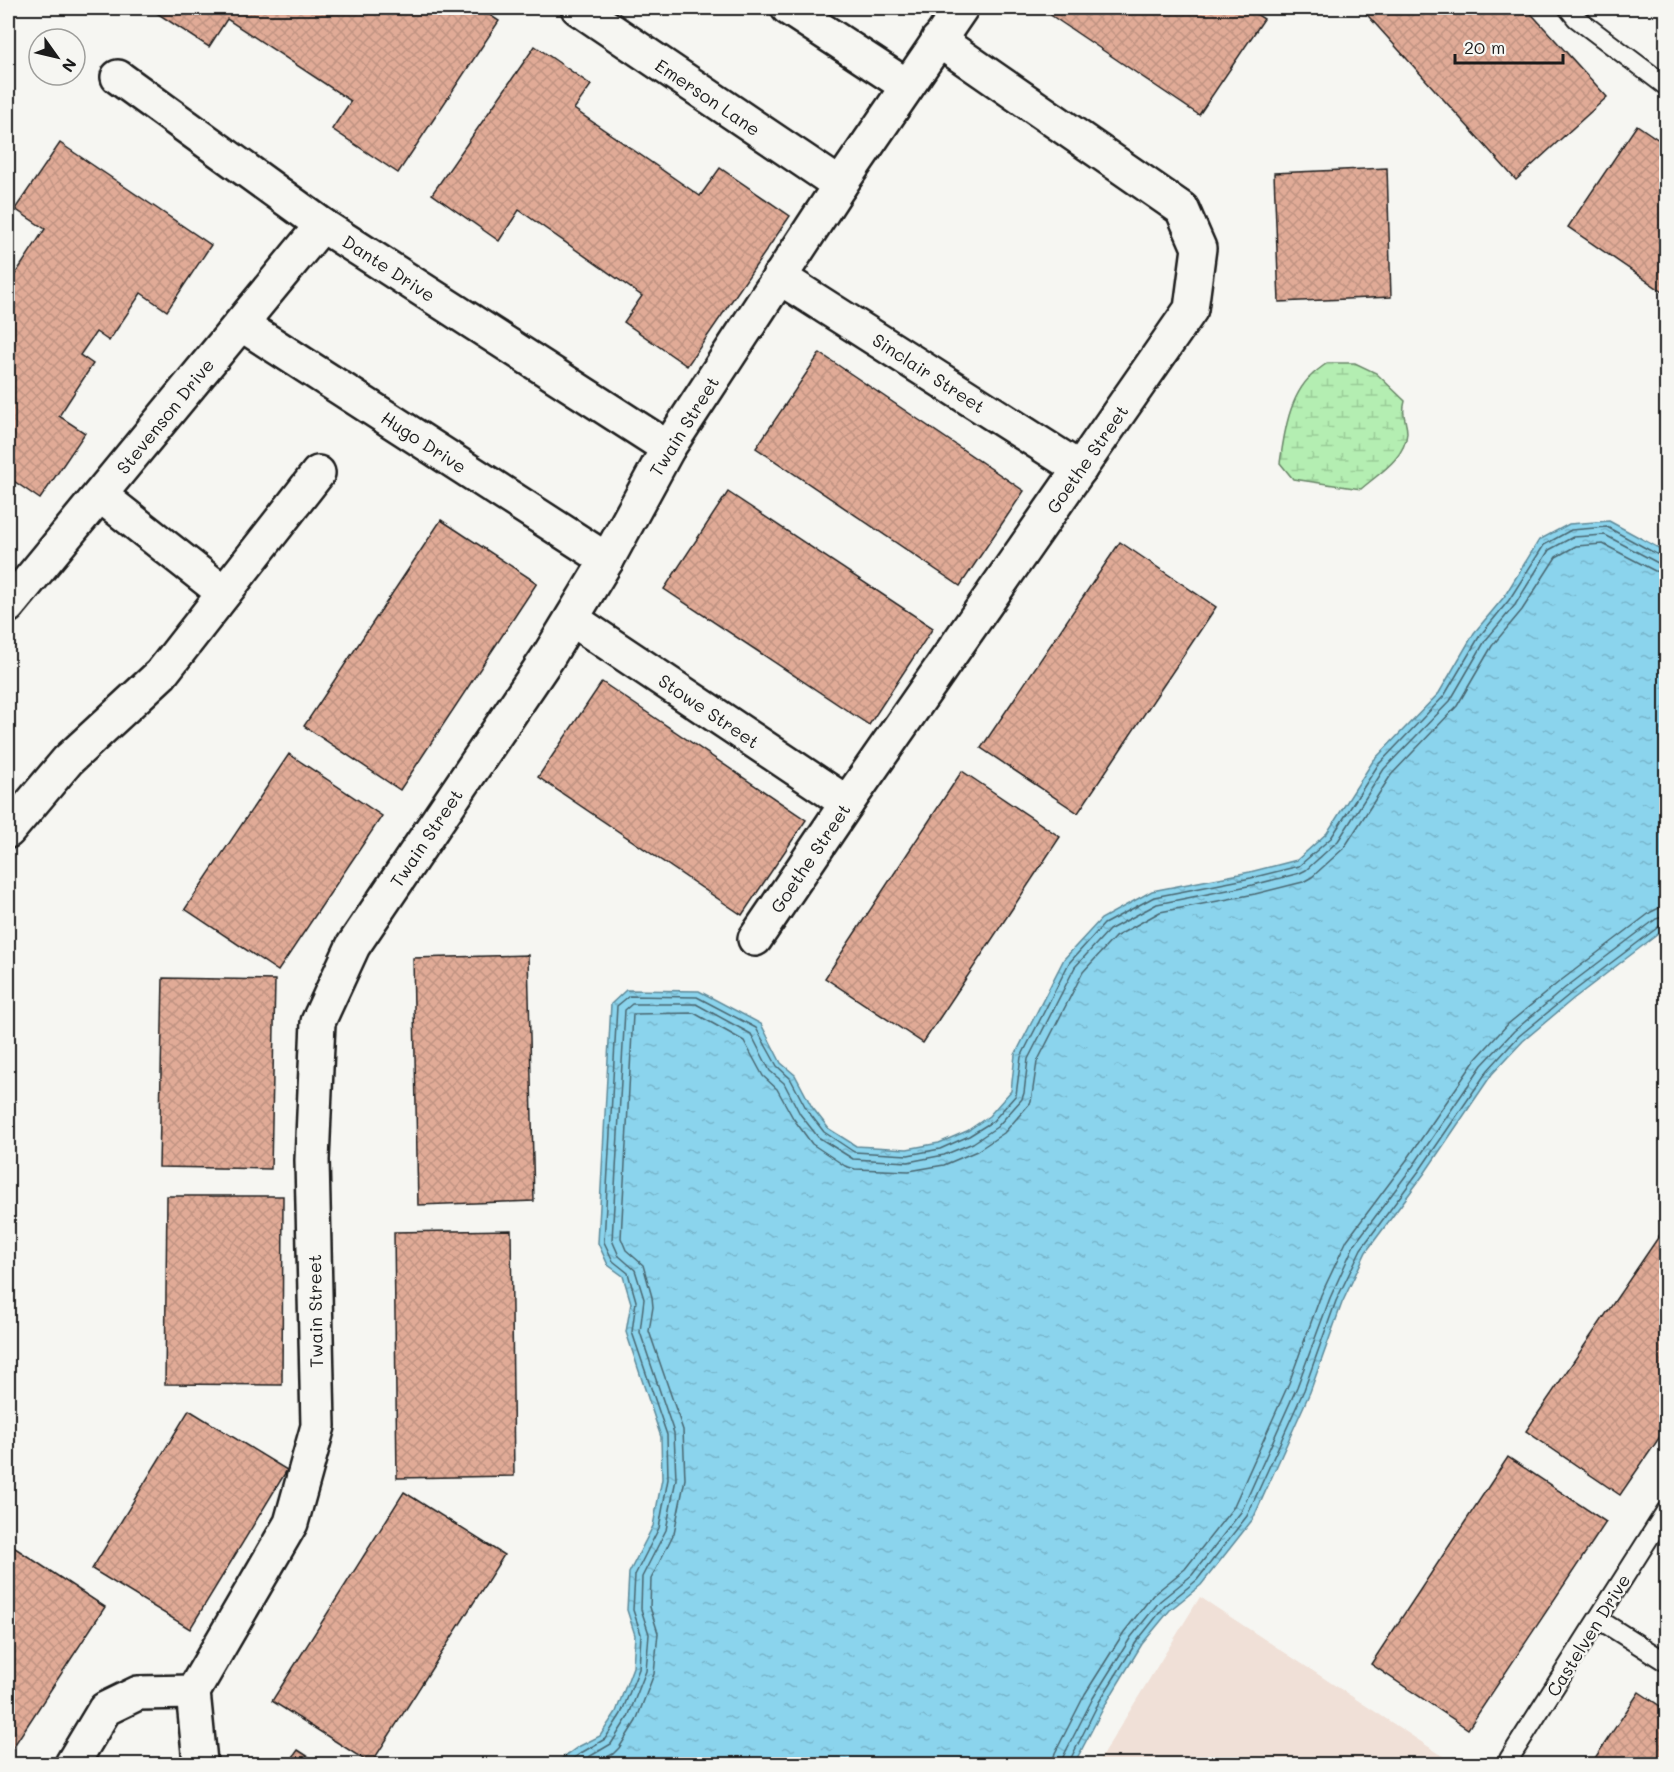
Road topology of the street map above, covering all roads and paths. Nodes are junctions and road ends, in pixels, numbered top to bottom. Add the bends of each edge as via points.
1 (578, 8) edge
2 (788, 8) edge
3 (961, 8) edge
4 (1568, 8) edge
5 (939, 40) junction
6 (118, 77) dead end
7 (907, 86) junction
8 (1666, 86) edge
9 (840, 185) junction
10 (322, 225) junction
11 (779, 277) junction
12 (241, 324) junction
13 (668, 448) junction
14 (1080, 469) junction
15 (318, 472) dead end
16 (100, 495) junction
17 (607, 561) junction
18 (224, 593) junction
19 (8, 606) edge
20 (572, 619) junction
21 (847, 804) junction
22 (8, 831) edge
23 (755, 939) dead end
24 (1666, 1511) edge
25 (1598, 1619) junction
26 (1666, 1662) edge
27 (193, 1692) junction
28 (1509, 1759) dead end
29 (72, 1764) edge
30 (199, 1764) edge

1 - 9 street, Emerson Lane
2 - 7 street
3 - 5 street, Twain Street
4 - 8 lane via 1575,18
5 - 7 street, Twain Street
5 - 14 street, Goethe Street via 1182,209 1199,248 1191,309
6 - 10 street, Dante Drive
7 - 9 street, Twain Street
9 - 11 street, Twain Street
10 - 12 street, Stevenson Drive
10 - 13 street, Dante Drive
11 - 13 street, Twain Street
11 - 14 street, Sinclair Street
12 - 16 street, Stevenson Drive
12 - 17 street, Hugo Drive
13 - 17 street, Twain Street
14 - 21 street, Goethe Street
15 - 18 street
16 - 18 street
16 - 19 street, Stevenson Drive
17 - 20 street, Twain Street
18 - 22 street via 161,674 68,760
20 - 21 street, Stowe Street
20 - 27 street, Twain Street via 353,946 318,1022 312,1160 318,1426 291,1523
21 - 23 street, Goethe Street
24 - 25 lane, Castelven Drive
25 - 26 lane
25 - 28 lane, Castelven Drive
27 - 29 street via 138,1693 105,1709
27 - 30 street

